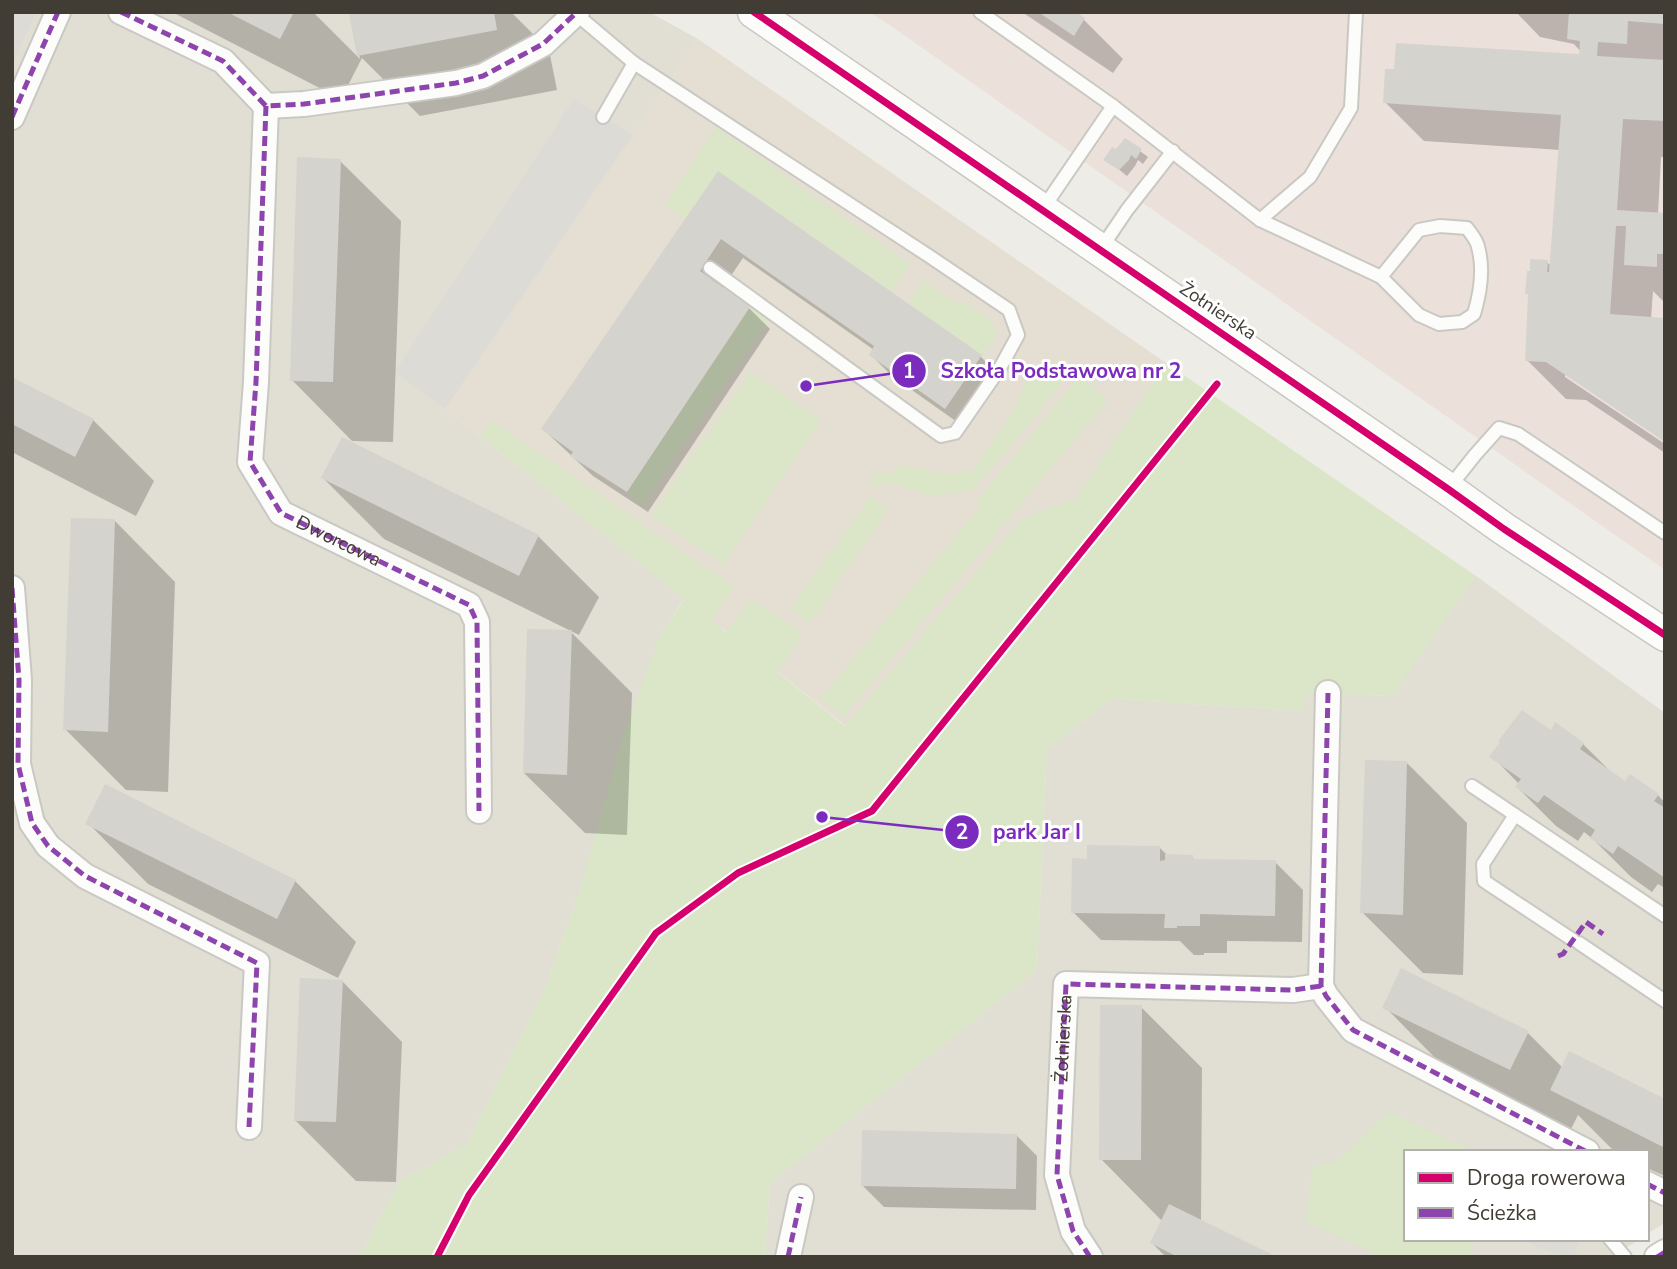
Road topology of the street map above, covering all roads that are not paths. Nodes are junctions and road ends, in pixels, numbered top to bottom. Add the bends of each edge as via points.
1 (58, 12) edge
2 (121, 12) edge
3 (754, 12) edge
4 (980, 12) edge
5 (1356, 12) edge
6 (577, 13) edge
7 (634, 63) junction
8 (266, 106) junction
9 (1112, 106) junction
10 (12, 117) edge
11 (603, 117) dead end
12 (1172, 151) junction
13 (1042, 210) junction
14 (1260, 220) junction
15 (1100, 250) junction
16 (710, 268) dead end
17 (1381, 277) junction
18 (1448, 489) junction
19 (1665, 533) edge
20 (12, 588) edge
21 (1665, 635) edge
22 (1328, 693) dead end
23 (1472, 786) dead end
24 (479, 811) dead end
25 (1515, 815) junction
26 (1665, 916) edge
27 (1321, 986) junction
28 (1665, 1001) edge
29 (249, 1127) dead end
30 (1583, 1150) edge
31 (1649, 1185) edge
32 (1665, 1193) edge
33 (801, 1196) dead end
34 (1613, 1241) edge
35 (1665, 1252) edge
36 (788, 1257) edge
37 (1090, 1257) edge
38 (1625, 1257) edge
39 (1657, 1257) edge

1 - 10 street
2 - 8 street via 223,61
3 - 13 street, Żołnierska
4 - 9 lane
5 - 14 lane via 1351,108 1310,177
6 - 7 lane
6 - 8 street via 543,44 483,76
7 - 11 lane
7 - 16 lane via 1009,310 1018,335 955,433 942,436
8 - 24 street, Dworcowa via 250,462 281,513 470,606 477,622
9 - 12 lane
9 - 13 lane
12 - 14 lane
12 - 15 lane
13 - 15 street, Żołnierska
14 - 17 lane
15 - 18 street, Żołnierska
17 - 17 lane via 1419,315 1439,324 1462,322 1475,314 1479,296 1478,246 1467,228 1419,230
18 - 19 lane via 1499,428 1518,434
18 - 21 street, Żołnierska
20 - 29 street via 19,680 18,764 32,823 48,846 85,876 257,963
22 - 27 street
23 - 25 lane
25 - 26 lane
25 - 28 lane via 1483,864 1484,881
27 - 30 street via 1353,1030
27 - 37 street, Żołnierska via 1293,990 1066,984 1057,1175 1073,1231
31 - 32 street
33 - 36 street
34 - 38 lane
35 - 39 street

